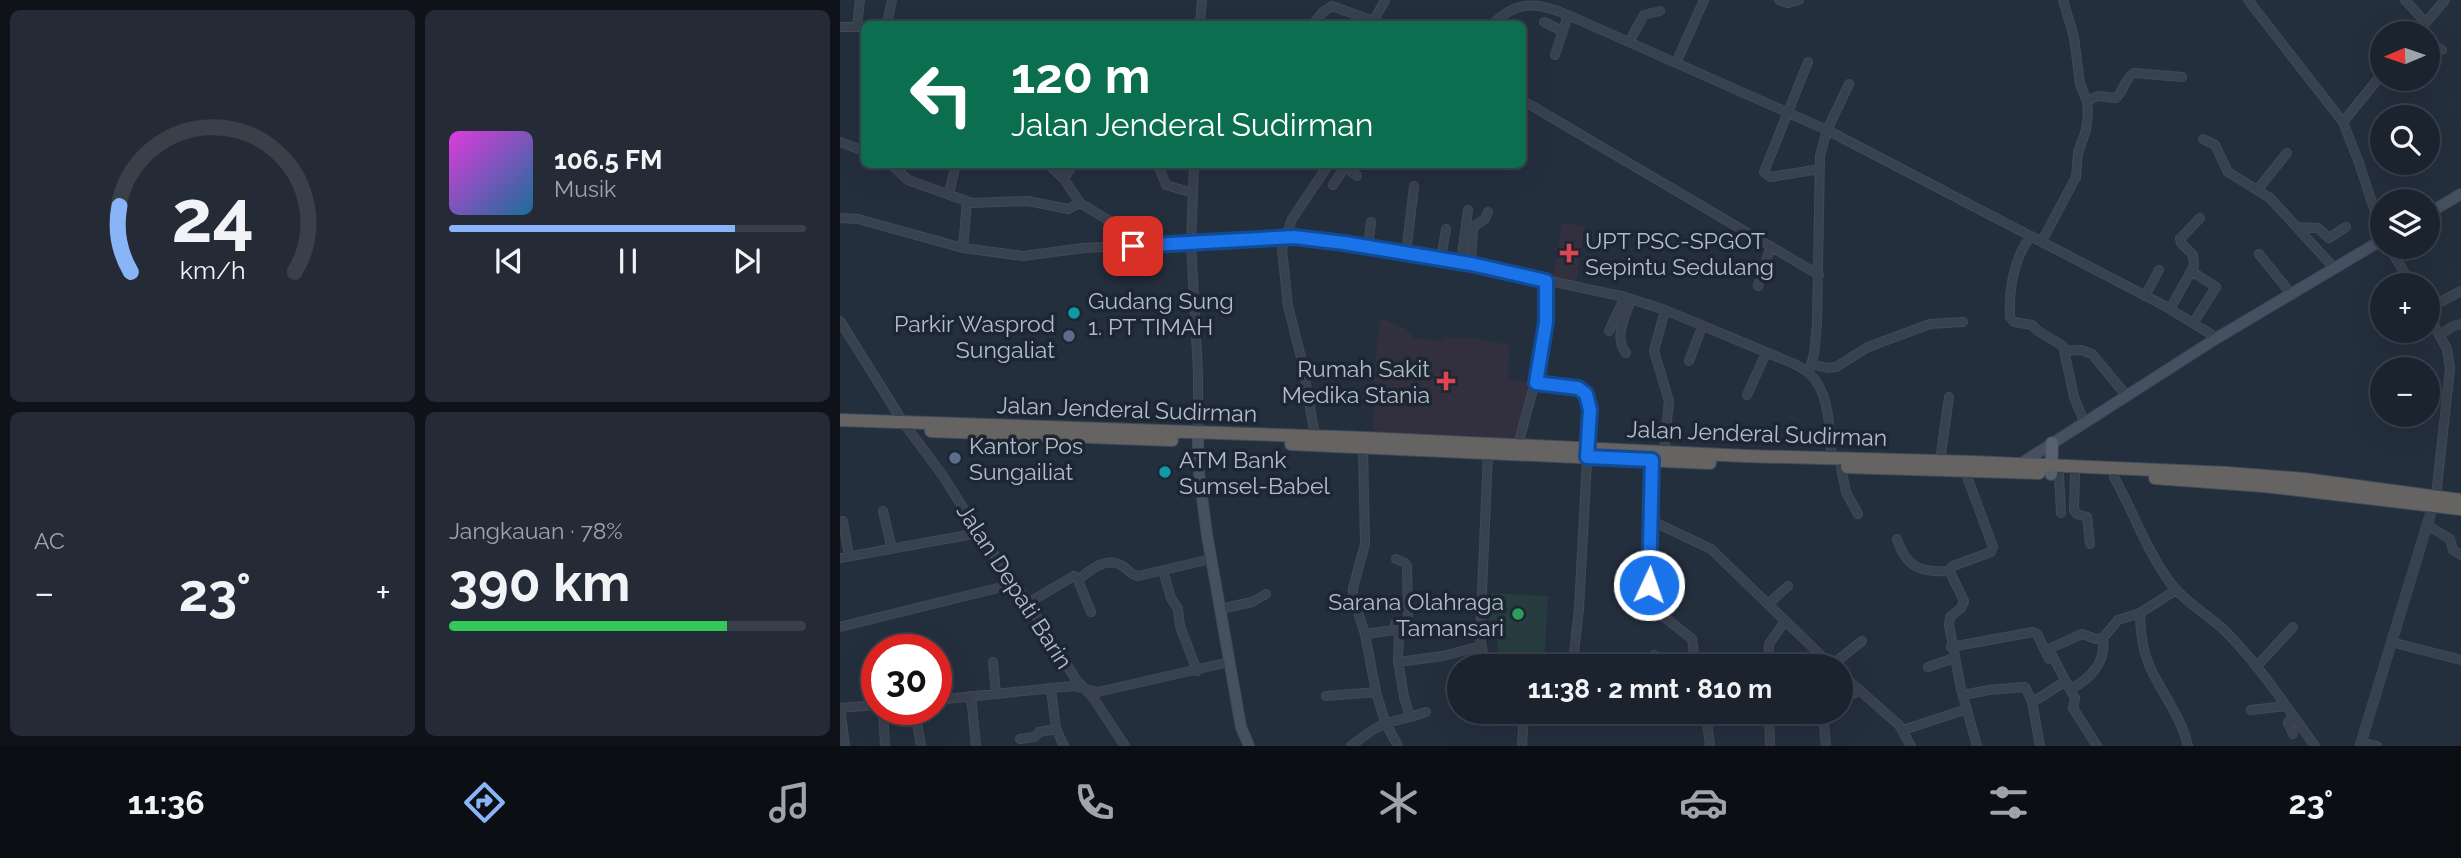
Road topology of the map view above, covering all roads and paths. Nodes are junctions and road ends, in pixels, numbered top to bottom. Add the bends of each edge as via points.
1 (860, 0) edge
2 (892, 0) edge
3 (1202, 0) edge
4 (1320, 0) edge
5 (1343, 0) edge
6 (1385, 0) edge
7 (1704, 0) edge
8 (1779, 0) edge
9 (1799, 0) edge
10 (2063, 0) edge
11 (2248, 0) edge
12 (2405, 0) edge
13 (2445, 0) edge
14 (1328, 8) junction
15 (1660, 11) dead end
16 (1353, 13) junction
17 (1568, 15) junction
18 (888, 21) edge
19 (1200, 21) edge
20 (1316, 21) edge
21 (1369, 21) edge
22 (1374, 21) edge
23 (1497, 21) edge
24 (2424, 21) edge
25 (2426, 21) edge
26 (1544, 22) dead end
27 (861, 26) edge
28 (840, 27) edge
29 (1562, 31) junction
30 (1629, 43) junction
31 (1555, 55) dead end
32 (1808, 62) dead end
33 (1676, 63) junction
34 (2182, 77) dead end
35 (1849, 84) dead end
36 (2370, 89) edge
37 (2087, 101) junction
38 (1526, 102) edge
39 (1787, 113) junction
40 (2343, 122) junction
41 (1827, 130) junction
42 (2203, 139) dead end
43 (840, 142) edge
44 (861, 150) edge
45 (2287, 153) dead end
46 (895, 168) edge
47 (955, 168) edge
48 (1052, 168) edge
49 (1070, 168) edge
50 (1159, 168) edge
51 (1194, 168) edge
52 (1326, 168) edge
53 (1342, 168) edge
54 (1346, 168) edge
55 (1820, 169) junction
56 (1357, 176) dead end
57 (1063, 179) junction
58 (1333, 185) dead end
59 (1414, 186) dead end
60 (2258, 189) junction
61 (949, 193) junction
62 (1193, 193) junction
63 (2461, 194) edge
64 (2370, 196) edge
65 (967, 201) junction
66 (1080, 204) junction
67 (2440, 206) edge
68 (1468, 210) dead end
69 (1488, 212) dead end
70 (840, 218) edge
71 (2200, 218) dead end
72 (1371, 222) dead end
73 (2298, 227) junction
74 (2346, 228) dead end
75 (1446, 229) dead end
76 (2031, 236) junction
77 (1284, 237) junction
78 (2042, 241) junction
79 (1191, 244) junction
80 (1133, 246) junction
81 (1771, 246) junction
82 (1368, 247) junction
83 (2370, 247) edge
84 (963, 248) junction
85 (1406, 254) junction
86 (2259, 254) dead end
87 (1441, 259) junction
88 (1466, 264) junction
89 (2335, 269) junction
90 (2159, 270) dead end
91 (2191, 271) junction
92 (1819, 275) junction
93 (1546, 281) junction
94 (1758, 286) dead end
95 (2461, 291) edge
96 (2292, 295) junction
97 (2145, 296) junction
98 (1628, 298) junction
99 (2440, 302) edge
100 (2170, 309) junction
101 (1665, 310) junction
102 (840, 321) edge
103 (1963, 322) dead end
104 (2194, 322) junction
105 (2461, 324) edge
106 (1702, 327) junction
107 (1609, 331) dead end
108 (2440, 335) joint
109 (2217, 338) junction
110 (2064, 351) junction
111 (1626, 353) dead end
112 (1766, 353) junction
113 (1689, 361) dead end
114 (1810, 368) junction
115 (1536, 383) junction
116 (1747, 395) dead end
117 (2126, 395) junction
118 (1949, 397) dead end
119 (840, 420) edge
120 (2084, 422) junction
121 (906, 425) junction
122 (840, 427) edge
123 (1315, 436) junction
124 (1198, 437) junction
125 (2052, 443) junction
126 (1518, 445) junction
127 (1363, 447) junction
128 (1664, 451) junction
129 (1588, 452) junction
130 (1488, 453) junction
131 (1652, 460) junction
132 (1940, 461) junction
133 (1836, 463) junction
134 (1882, 464) junction
135 (2020, 464) junction
136 (1968, 465) junction
137 (2054, 471) junction
138 (2075, 474) junction
139 (2114, 477) junction
140 (2264, 481) junction
141 (2435, 500) junction
142 (2461, 500) edge
143 (2461, 509) edge
144 (883, 511) dead end
145 (2061, 513) dead end
146 (1858, 514) dead end
147 (844, 521) dead end
148 (1652, 521) junction
149 (2427, 525) junction
150 (979, 533) junction
151 (1897, 539) dead end
152 (2090, 544) dead end
153 (892, 549) junction
154 (2461, 555) edge
155 (845, 557) edge
156 (1211, 559) junction
157 (1396, 559) dead end
158 (1164, 571) junction
159 (1949, 571) junction
160 (1078, 580) junction
161 (1014, 584) junction
162 (1788, 586) dead end
163 (2176, 590) junction
164 (1266, 594) dead end
165 (1028, 603) junction
166 (1768, 604) junction
167 (1220, 609) junction
168 (1091, 611) dead end
169 (2140, 613) junction
170 (1785, 621) junction
171 (840, 627) edge
172 (2293, 627) dead end
173 (1394, 630) junction
174 (1365, 634) junction
175 (2103, 638) junction
176 (1862, 641) dead end
177 (2391, 642) junction
178 (1482, 646) junction
179 (1951, 647) junction
180 (2048, 651) junction
181 (1483, 654) edge
182 (1574, 654) edge
183 (1694, 654) edge
184 (1769, 654) edge
185 (1820, 654) edge
186 (1847, 654) edge
187 (1954, 658) junction
188 (2461, 660) edge
189 (993, 662) dead end
190 (1229, 662) junction
191 (1398, 662) junction
192 (2257, 666) junction
193 (1927, 667) dead end
194 (2052, 667) dead end
195 (1197, 671) junction
196 (1853, 684) edge
197 (2068, 686) junction
198 (1051, 689) junction
199 (1084, 689) junction
200 (1860, 690) junction
201 (1376, 692) junction
202 (996, 694) junction
203 (1853, 694) edge
204 (1963, 695) junction
205 (971, 696) junction
206 (1326, 696) dead end
207 (952, 698) edge
208 (2032, 701) junction
209 (861, 706) edge
210 (2286, 706) junction
211 (840, 708) edge
212 (1967, 709) junction
213 (2251, 710) dead end
214 (1426, 712) dead end
215 (2293, 715) junction
216 (1410, 717) junction
217 (1385, 722) junction
218 (1523, 724) edge
219 (1707, 724) edge
220 (1769, 724) edge
221 (1823, 724) edge
222 (884, 725) edge
223 (918, 725) edge
224 (1056, 729) junction
225 (1903, 730) junction
226 (2293, 734) dead end
227 (1020, 739) dead end
228 (2360, 744) edge
229 (845, 746) edge
230 (885, 746) edge
231 (921, 746) edge
232 (976, 746) edge
233 (1064, 746) edge
234 (1125, 746) edge
235 (1249, 746) edge
236 (1352, 746) edge
237 (1398, 746) edge
238 (1522, 746) edge
239 (1710, 746) edge
240 (1770, 746) edge
241 (1826, 746) edge
242 (1911, 746) edge
243 (1978, 746) edge
244 (2040, 746) edge
245 (2097, 746) edge
246 (2188, 746) edge
247 (2315, 746) edge
248 (2377, 746) edge

1 - 27 street
2 - 18 street
3 - 19 street
4 - 14 street
5 - 16 street
6 - 22 street
7 - 33 street
8 - 9 street
10 - 37 street
11 - 40 street
12 - 24 street
13 - 25 street
14 - 16 street
14 - 20 street
15 - 30 street via 1644,15
16 - 21 street
17 - 23 street via 1542,4 1527,4
17 - 29 street
17 - 30 street
26 - 29 street
27 - 28 street
29 - 31 street
30 - 33 street
32 - 39 street
33 - 39 street
34 - 37 street via 2134,73 2116,98 2099,96
35 - 41 street
36 - 40 street
37 - 78 street via 2076,177
38 - 81 street
39 - 41 street
39 - 55 street via 1764,174 1770,177
40 - 64 street
41 - 55 street
41 - 76 street
42 - 60 street via 2215,145 2228,172
43 - 44 street
45 - 60 street
46 - 61 street via 908,180
47 - 61 street
48 - 57 street
49 - 57 street
50 - 62 street via 1166,185
51 - 62 street
52 - 77 street
53 - 58 street
54 - 56 street
55 - 92 street
57 - 66 street
59 - 85 street
60 - 73 street
61 - 65 street
62 - 79 street
63 - 67 main road
65 - 66 street via 1028,201 1060,209
65 - 84 street
66 - 80 street via 1118,226
68 - 88 street
69 - 88 street via 1473,227
70 - 84 street
71 - 91 street via 2180,240 2193,255
72 - 82 street
73 - 74 street via 2318,228 2329,238
73 - 89 street
75 - 87 street
76 - 78 street
76 - 110 street via 2016,266 2010,317 2034,326 2062,344
77 - 79 street
77 - 82 street
77 - 123 street via 1286,290
78 - 97 street
79 - 80 street
79 - 124 street
80 - 84 street via 1023,256
81 - 92 street
81 - 94 street
82 - 85 street
83 - 89 main road
85 - 87 street
86 - 96 street
87 - 88 street
88 - 93 street
89 - 96 main road
90 - 97 street
91 - 100 street
91 - 104 street via 2216,287
92 - 114 street
93 - 98 street
93 - 115 street via 1546,322
95 - 99 street
96 - 109 main road
97 - 100 street
98 - 101 street
98 - 107 street
98 - 111 street via 1620,336
100 - 104 street
101 - 106 street
101 - 128 street via 1654,351 1669,401
102 - 121 street, Jalan Depati Barin
103 - 114 street via 1930,324 1868,347 1836,367
104 - 109 street
105 - 108 street
106 - 112 street
106 - 113 street
108 - 141 street via 2450,369
109 - 117 main road
110 - 117 street via 2092,354
110 - 120 street
112 - 114 street
112 - 116 street
114 - 133 street via 1822,393
115 - 126 street
115 - 129 street via 1578,388 1586,394
117 - 120 main road
118 - 132 street
119 - 121 highway, Jalan Jenderal Sudirman
120 - 125 main road
121 - 122 highway, Jalan Jenderal Sudirman
121 - 124 highway, Jalan Jenderal Sudirman
121 - 150 street, Jalan Depati Barin
123 - 124 highway, Jalan Jenderal Sudirman
123 - 126 highway, Jalan Jenderal Sudirman
124 - 127 highway, Jalan Jenderal Sudirman
124 - 156 main road
125 - 135 main road
125 - 137 main road
126 - 129 highway, Jalan Jenderal Sudirman
127 - 130 highway, Jalan Jenderal Sudirman
127 - 174 street via 1365,544 1353,588
128 - 129 highway, Jalan Jenderal Sudirman
128 - 133 highway, Jalan Jenderal Sudirman
129 - 130 highway, Jalan Jenderal Sudirman
129 - 131 highway, Jalan Jenderal Sudirman
129 - 182 street
130 - 178 street
131 - 133 highway, Jalan Jenderal Sudirman
131 - 148 street
132 - 134 highway, Jalan Jenderal Sudirman
132 - 136 highway, Jalan Jenderal Sudirman
133 - 134 highway, Jalan Jenderal Sudirman
133 - 146 street
134 - 136 highway, Jalan Jenderal Sudirman
135 - 136 highway, Jalan Jenderal Sudirman
135 - 137 highway, Jalan Jenderal Sudirman
136 - 137 highway, Jalan Jenderal Sudirman
136 - 159 street via 1993,550
137 - 138 highway, Jalan Jenderal Sudirman
137 - 140 highway, Jalan Jenderal Sudirman
137 - 145 street
138 - 139 highway, Jalan Jenderal Sudirman
138 - 152 street via 2074,510 2087,517
139 - 140 highway, Jalan Jenderal Sudirman
139 - 163 street via 2154,559
140 - 141 highway, Jalan Jenderal Sudirman
141 - 142 highway, Jalan Jenderal Sudirman
141 - 143 highway, Jalan Jenderal Sudirman
141 - 149 street
144 - 153 street
147 - 155 street
148 - 166 street via 1711,549
148 - 183 street via 1650,599 1658,612 1692,639
149 - 154 street via 2450,539 2453,550
149 - 177 street
150 - 153 street
150 - 161 street, Jalan Depati Barin
151 - 159 street via 1912,566
153 - 155 street
156 - 158 street
156 - 167 main road
157 - 173 street via 1407,566 1408,618 1395,624
158 - 160 street via 1136,576 1120,565 1105,564
158 - 195 street
159 - 179 street via 1964,601 1949,621
160 - 165 street via 1070,577
160 - 168 street
161 - 165 street, Jalan Depati Barin
161 - 171 street
162 - 166 street
163 - 169 street
163 - 192 street
164 - 167 street
165 - 199 street, Jalan Depati Barin
166 - 170 street
167 - 190 main road
169 - 175 street via 2118,620
169 - 246 street via 2144,653 2183,727
170 - 184 street via 1769,644
170 - 185 street
172 - 192 street
173 - 174 street
173 - 191 street via 1400,636
174 - 201 street
175 - 180 street via 2082,634
175 - 197 street via 2102,657 2094,672 2082,684
176 - 186 street
177 - 188 street
177 - 228 street
178 - 181 street
178 - 191 street
179 - 180 street via 2033,632
179 - 187 street
180 - 194 street
180 - 197 street
187 - 193 street
187 - 204 street
189 - 202 street
190 - 195 street
190 - 235 main road
191 - 216 street
192 - 210 street
195 - 199 street via 1101,691
196 - 200 street
197 - 208 street via 2054,687 2045,697
197 - 245 street via 2075,698 2073,708
198 - 199 street
198 - 202 street
198 - 224 street
199 - 234 street, Jalan Depati Barin
200 - 203 street
200 - 225 street
201 - 206 street
201 - 217 street
202 - 205 street
204 - 208 street via 2025,687
204 - 212 street
205 - 207 street
205 - 232 street
208 - 244 street
209 - 211 street
210 - 213 street
210 - 215 street
211 - 229 street
212 - 225 street
212 - 243 street
214 - 216 street
215 - 226 street via 2288,724
215 - 247 street
216 - 217 street
217 - 236 street
217 - 237 street
218 - 238 street
219 - 239 street
220 - 240 street
221 - 241 street
222 - 230 street
223 - 231 street
224 - 227 street
224 - 233 street
225 - 242 street
228 - 248 street

